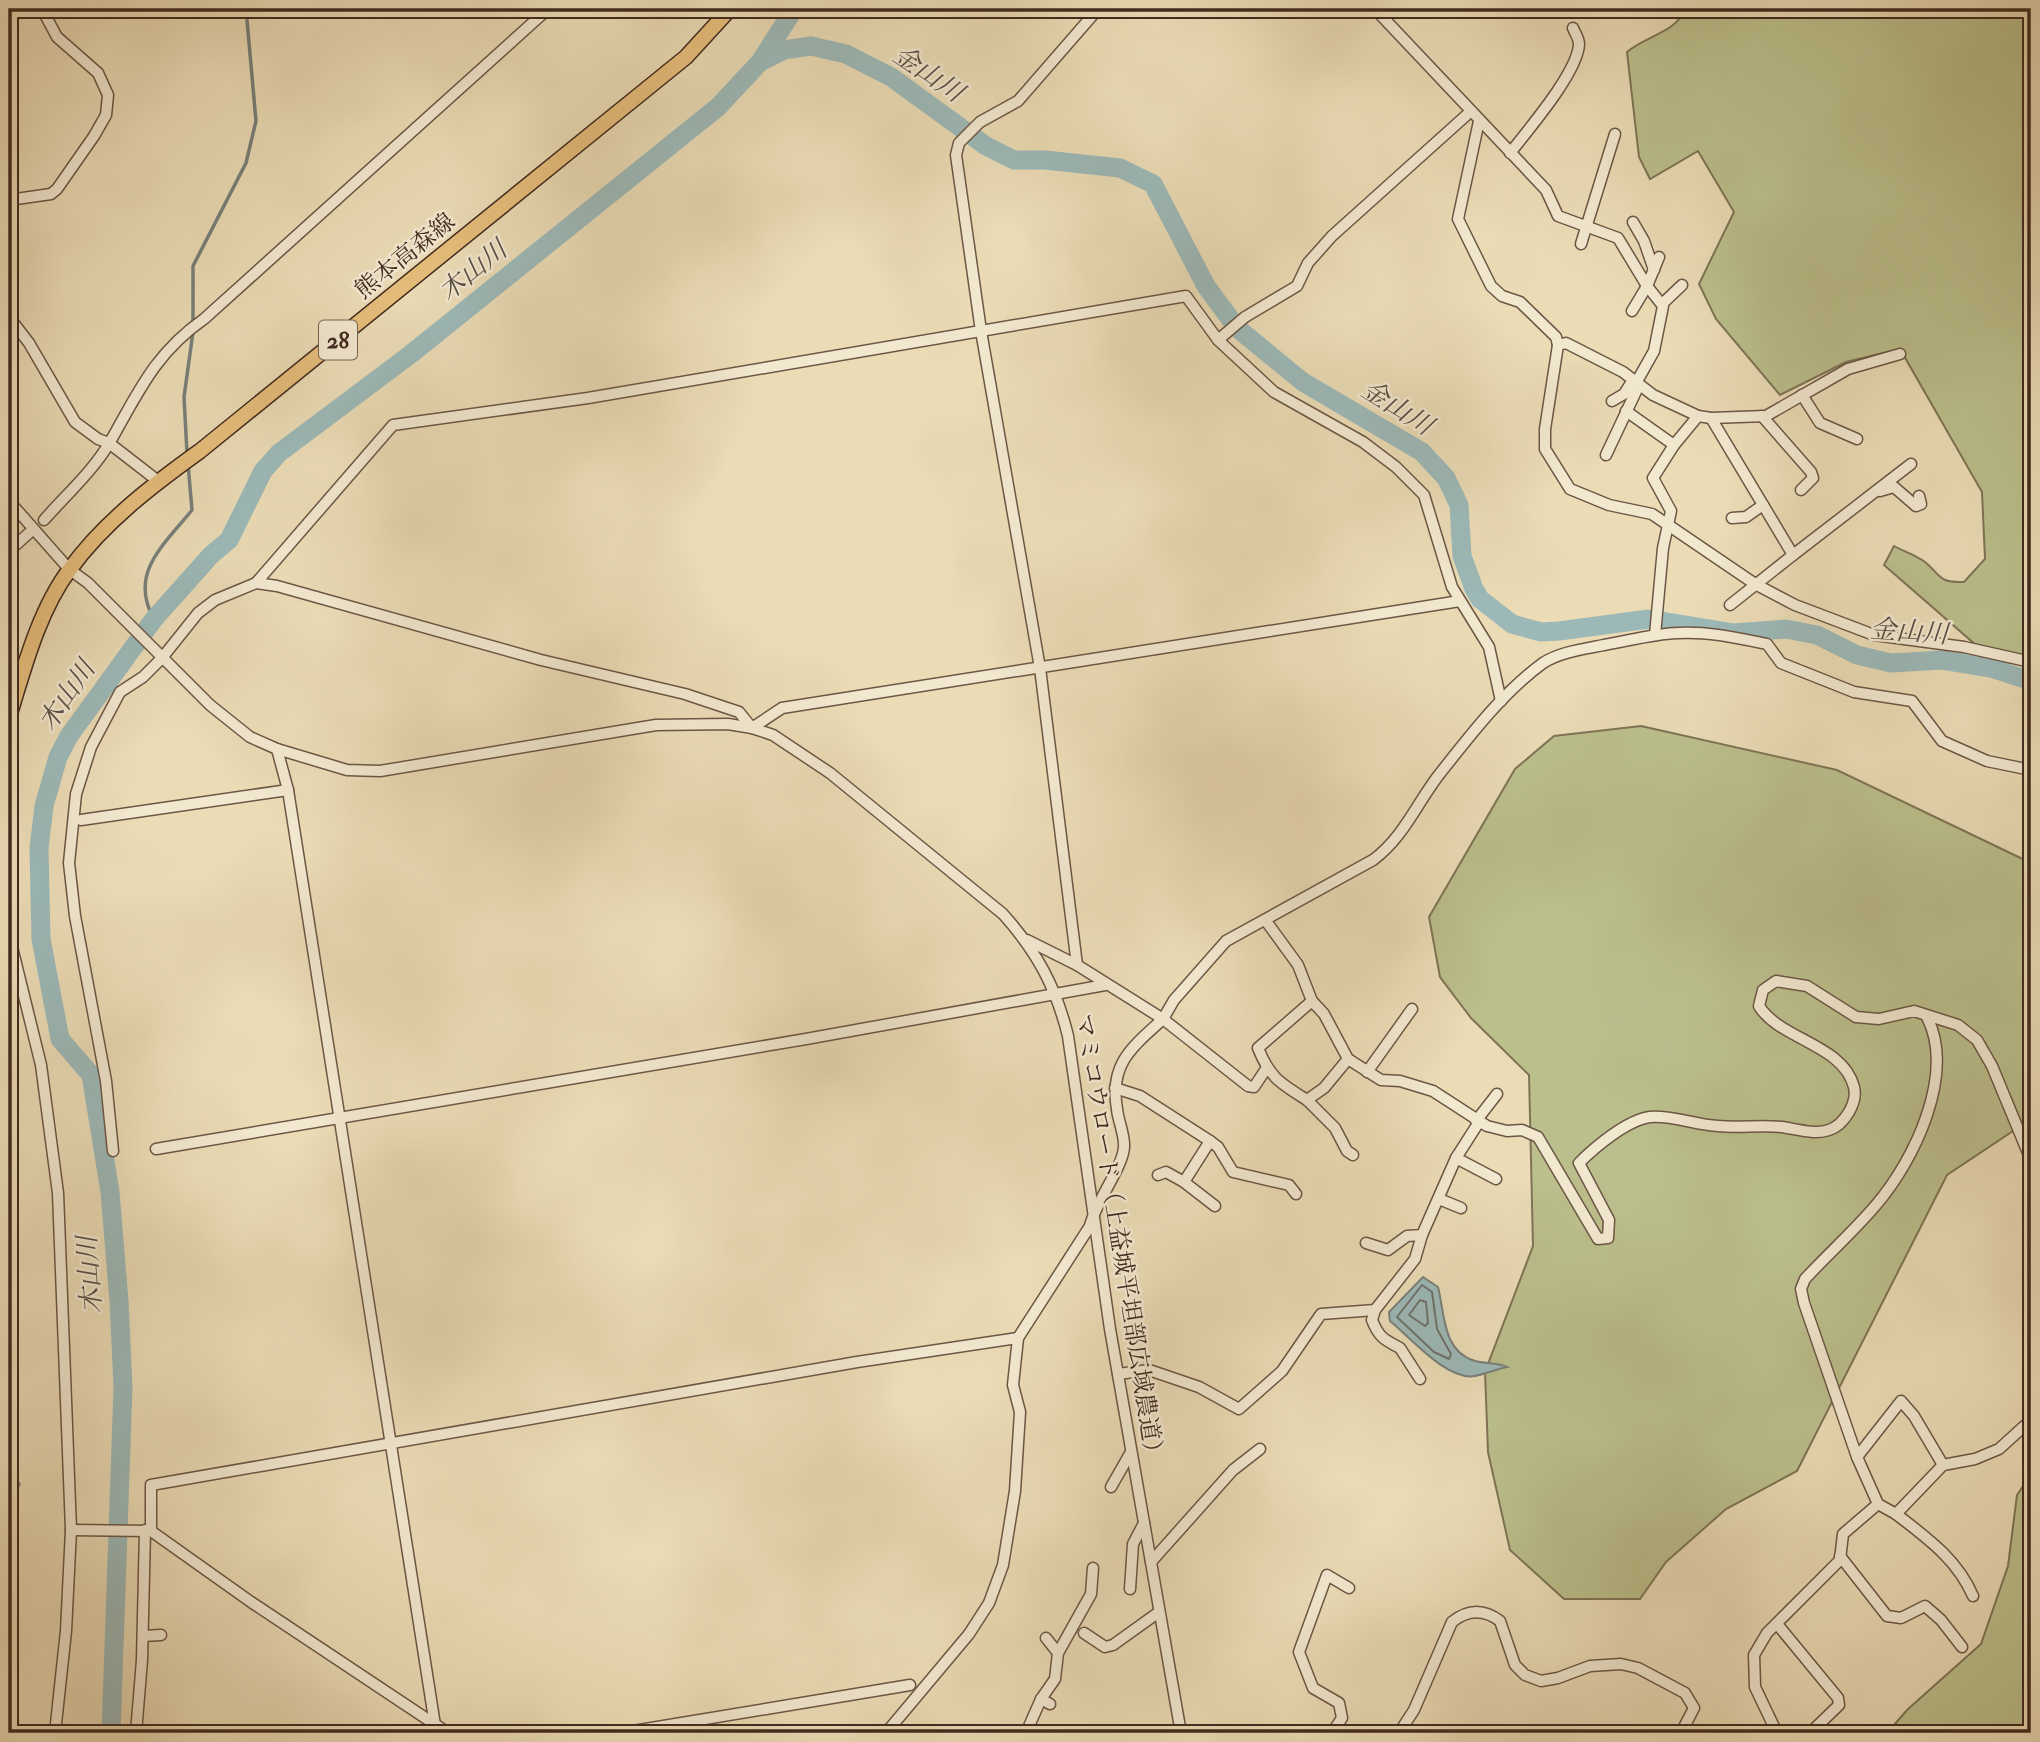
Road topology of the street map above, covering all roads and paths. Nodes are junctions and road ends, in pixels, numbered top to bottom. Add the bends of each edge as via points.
1 (42, 9) edge
2 (548, 9) edge
3 (730, 9) edge
4 (1098, 9) edge
5 (1375, 9) edge
6 (1573, 28) dead end
7 (1470, 112) junction
8 (1479, 121) junction
9 (1615, 134) dead end
10 (1510, 153) junction
11 (9, 200) edge
12 (1633, 222) dead end
13 (1585, 225) junction
14 (1581, 244) dead end
15 (1659, 257) dead end
16 (1654, 270) junction
17 (1682, 285) dead end
18 (1647, 286) junction
19 (1661, 304) junction
20 (1632, 311) dead end
21 (9, 317) edge
22 (981, 331) junction
23 (1221, 337) junction
24 (1558, 345) junction
25 (1900, 354) dead end
26 (1636, 383) junction
27 (1802, 395) junction
28 (1612, 401) dead end
29 (1626, 411) junction
30 (1698, 416) junction
31 (1762, 416) junction
32 (1711, 418) junction
33 (1857, 439) dead end
34 (109, 443) junction
35 (1674, 445) junction
36 (1606, 455) dead end
37 (1911, 464) dead end
38 (158, 481) junction
39 (1801, 490) dead end
40 (1874, 493) junction
41 (1919, 496) dead end
42 (9, 500) edge
43 (1763, 505) junction
44 (1732, 518) dead end
45 (44, 520) dead end
46 (1667, 526) junction
47 (29, 533) dead end
48 (9, 551) edge
49 (1793, 555) junction
50 (69, 569) junction
51 (256, 583) junction
52 (1755, 584) junction
53 (1460, 601) junction
54 (1730, 605) dead end
55 (1655, 635) junction
56 (158, 654) junction
57 (2031, 662) edge
58 (1040, 668) junction
59 (1501, 701) junction
60 (9, 717) edge
61 (752, 728) junction
62 (277, 749) junction
63 (2031, 770) edge
64 (288, 790) junction
65 (81, 820) dead end
66 (1266, 920) junction
67 (9, 935) edge
68 (1027, 940) junction
69 (1077, 965) junction
70 (1105, 985) junction
71 (1058, 995) junction
72 (1312, 1001) junction
73 (1412, 1009) dead end
74 (1927, 1017) junction
75 (1163, 1019) junction
76 (1349, 1059) junction
77 (1266, 1069) junction
78 (1367, 1072) junction
79 (1115, 1088) junction
80 (1497, 1094) dead end
81 (1307, 1100) junction
82 (339, 1120) junction
83 (1478, 1121) junction
84 (1210, 1141) junction
85 (156, 1149) dead end
86 (113, 1151) dead end
87 (1353, 1155) dead end
88 (1456, 1158) junction
89 (2031, 1160) edge
90 (1158, 1175) dead end
91 (1496, 1180) dead end
92 (1184, 1182) junction
93 (1296, 1194) dead end
94 (1439, 1199) junction
95 (1215, 1206) dead end
96 (1095, 1207) junction
97 (1461, 1208) dead end
98 (1422, 1235) junction
99 (1366, 1242) dead end
100 (1375, 1310) junction
101 (1018, 1338) junction
102 (1118, 1374) junction
103 (1420, 1379) dead end
104 (2031, 1420) edge
105 (392, 1442) junction
106 (1260, 1449) dead end
107 (1131, 1452) junction
108 (1857, 1457) junction
109 (1943, 1465) junction
110 (1111, 1487) dead end
111 (1878, 1504) junction
112 (1896, 1514) junction
113 (1144, 1522) junction
114 (71, 1530) junction
115 (148, 1530) junction
116 (1840, 1556) junction
117 (1151, 1562) junction
118 (1093, 1569) dead end
119 (1349, 1588) dead end
120 (1130, 1589) dead end
121 (1973, 1596) dead end
122 (1160, 1612) junction
123 (1777, 1623) junction
124 (1084, 1633) dead end
125 (161, 1635) dead end
126 (143, 1636) junction
127 (1046, 1638) dead end
128 (1962, 1647) dead end
129 (1058, 1653) junction
130 (910, 1685) dead end
131 (435, 1725) junction
132 (55, 1733) edge
133 (136, 1733) edge
134 (448, 1733) edge
135 (621, 1733) edge
136 (886, 1733) edge
137 (1027, 1733) edge
138 (1181, 1733) edge
139 (1332, 1733) edge
140 (1399, 1733) edge
141 (1681, 1733) edge
142 (1777, 1733) edge
143 (1810, 1733) edge

1 - 11 street via 57,37 104,81 108,105 94,136 57,189 51,194
2 - 34 street via 204,319 178,337 133,396
3 - 38 main road, 熊本高森線 / 28 via 686,57
4 - 22 street via 1018,101 981,122 959,143 956,155
5 - 7 street
6 - 10 street via 1579,43 1574,57 1550,103
7 - 8 street
7 - 23 street via 1332,236 1308,263 1297,286
8 - 10 street
8 - 24 street via 1458,219 1491,286 1525,306 1549,328
9 - 13 street
10 - 13 street via 1546,191 1558,216
12 - 16 street
13 - 14 street
13 - 18 street via 1618,238
15 - 16 street
16 - 18 street
17 - 19 street
18 - 19 street
18 - 20 street
19 - 26 street via 1654,351
21 - 34 street via 75,422
22 - 23 street via 1186,296
22 - 51 street via 588,398 393,425
22 - 58 street
23 - 53 street via 1274,392 1363,442 1424,495
24 - 26 street via 1566,344
24 - 46 street via 1545,429 1545,449 1552,464 1580,496 1641,509
25 - 27 street via 1848,369
26 - 28 street
26 - 29 street
26 - 30 street
27 - 31 street
27 - 33 street via 1820,423
29 - 35 street
29 - 36 street
30 - 32 street
30 - 35 street
31 - 32 street
31 - 39 street via 1811,472 1813,478
32 - 43 street
34 - 38 street
34 - 45 street
35 - 46 street via 1653,478 1671,511
37 - 40 street
38 - 50 main road, 熊本高森線 / 28
40 - 41 street via 1894,487 1916,506 1921,504
40 - 49 street
42 - 50 street, マミコウロード（上益城平坦部広域農道）
43 - 44 street via 1745,517
43 - 49 street
46 - 52 street
46 - 55 street
47 - 48 street
49 - 52 street
50 - 56 street, マミコウロード（上益城平坦部広域農道）
50 - 60 main road, 熊本高森線 / 28 via 42,624
51 - 56 street via 206,606
51 - 61 street via 685,694 739,712
52 - 54 street
52 - 57 street via 1874,635
53 - 58 street
53 - 59 street via 1489,647
55 - 59 street via 1582,649 1544,662
55 - 63 street via 1705,634 1767,643 1782,663 1854,692 1912,701 1942,741 1987,761
56 - 62 street, マミコウロード（上益城平坦部広域農道） via 250,737
56 - 86 street via 143,677 120,692 107,712 76,794 72,821 69,863 75,916 106,1081
58 - 61 street via 782,708
58 - 69 street
59 - 66 street via 1437,778 1393,845
61 - 62 street, マミコウロード（上益城平坦部広域農道） via 728,723 656,725 380,771 347,770
61 - 68 street, マミコウロード（上益城平坦部広域農道） via 773,735 830,773 1003,914
62 - 64 street
64 - 65 street
64 - 82 street
66 - 72 street via 1298,965
66 - 75 street via 1226,942 1174,1000
67 - 114 street via 41,1065 58,1193
68 - 69 street
68 - 71 street, マミコウロード（上益城平坦部広域農道）
69 - 70 street
70 - 71 street
70 - 75 street
71 - 82 street
71 - 96 street, マミコウロード（上益城平坦部広域農道）
72 - 76 street
72 - 77 street via 1258,1048
73 - 78 street
74 - 83 street via 1914,1012 1868,1019 1856,1017 1807,986 1776,981 1763,990 1759,1006 1766,1017 1830,1056 1844,1070 1854,1087 1853,1104 1845,1118 1830,1130 1815,1132 1647,1117 1602,1141 1579,1163 1609,1220 1608,1238 1598,1239 1538,1137
74 - 89 street via 1958,1025 1977,1040 2003,1088
74 - 108 street via 1934,1030 1936,1054 1928,1115 1903,1167 1877,1205 1805,1279 1801,1289
75 - 77 street via 1248,1086 1254,1087
75 - 79 street via 1129,1050 1115,1077
76 - 78 street
76 - 81 street
77 - 81 street
78 - 83 street via 1381,1080 1433,1091
79 - 84 street via 1140,1096
79 - 96 street via 1124,1147
80 - 83 street
81 - 87 street via 1335,1128
82 - 85 street
82 - 105 street
83 - 88 street
84 - 92 street
84 - 93 street via 1233,1172 1289,1185
88 - 91 street
88 - 94 street
90 - 92 street via 1166,1172
92 - 95 street
94 - 97 street
94 - 98 street
96 - 101 street via 1090,1226
96 - 102 street, マミコウロード（上益城平坦部広域農道）
98 - 99 street via 1407,1236 1388,1250
98 - 100 street via 1415,1259
100 - 102 street via 1321,1314 1282,1371 1238,1409 1199,1387 1149,1370
100 - 103 street via 1372,1320 1381,1338 1400,1348
101 - 105 street
101 - 136 street via 1013,1385 1020,1412 1003,1565 989,1602 969,1634
102 - 107 street, マミコウロード（上益城平坦部広域農道）
104 - 109 street via 1999,1449
105 - 115 street via 151,1485
105 - 131 street
106 - 117 street via 1233,1470
107 - 110 street
107 - 113 street, マミコウロード（上益城平坦部広域農道）
108 - 109 street via 1901,1401
108 - 111 street
109 - 112 street
111 - 112 street
111 - 116 street via 1843,1534
112 - 121 street via 1959,1568
113 - 117 street, マミコウロード（上益城平坦部広域農道）
113 - 120 street via 1133,1544
114 - 115 street
114 - 132 street
115 - 126 street
115 - 131 street
116 - 123 street
116 - 128 street via 1887,1616 1900,1618 1925,1606
117 - 122 street, マミコウロード（上益城平坦部広域農道）
118 - 129 street via 1091,1594
119 - 139 street via 1327,1575 1299,1652 1313,1688 1339,1703 1342,1718
122 - 124 street via 1113,1645 1105,1647
122 - 138 street, マミコウロード（上益城平坦部広域農道）
123 - 142 street via 1754,1655 1752,1670
123 - 143 street via 1838,1698 1834,1714
125 - 126 street
126 - 133 street
127 - 129 street
129 - 137 street via 1055,1679
130 - 135 street
131 - 134 street
140 - 141 street via 1414,1710 1452,1622 1479,1611 1500,1621 1515,1665 1525,1675 1541,1681 1590,1666 1620,1664 1638,1668 1685,1693 1694,1709

